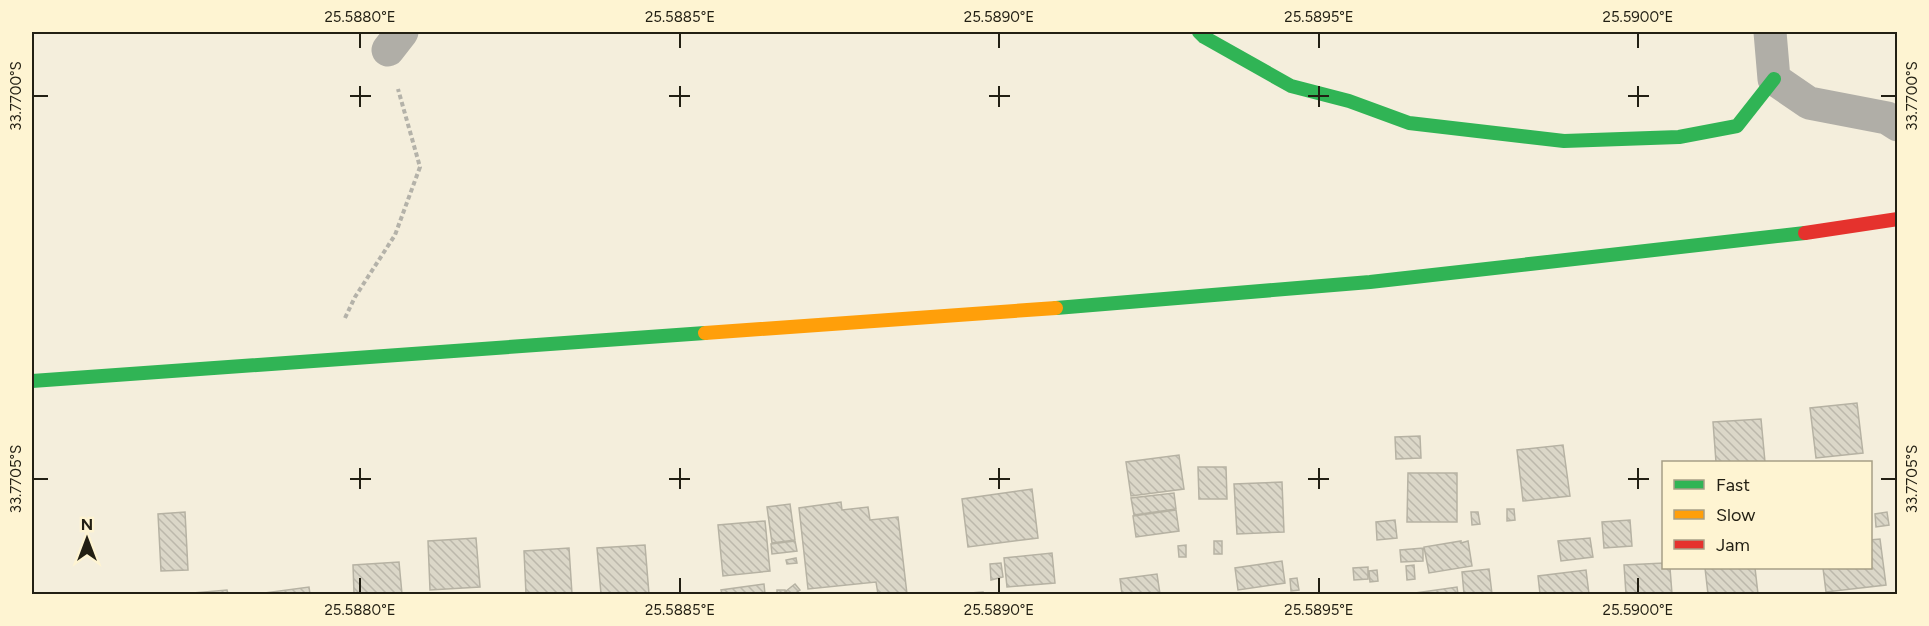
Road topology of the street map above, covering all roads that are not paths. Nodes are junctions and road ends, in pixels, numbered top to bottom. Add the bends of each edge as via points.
1 (1199, 32) edge
2 (1770, 32) edge
3 (1774, 79) junction
4 (1898, 125) edge
5 (1898, 219) edge
6 (32, 381) edge

1 - 3 main road via 1291,86 1349,101 1409,123 1564,141 1679,137 1737,126
2 - 3 street
3 - 4 street via 1809,103 1887,118
5 - 6 main road via 1750,241 1168,300

